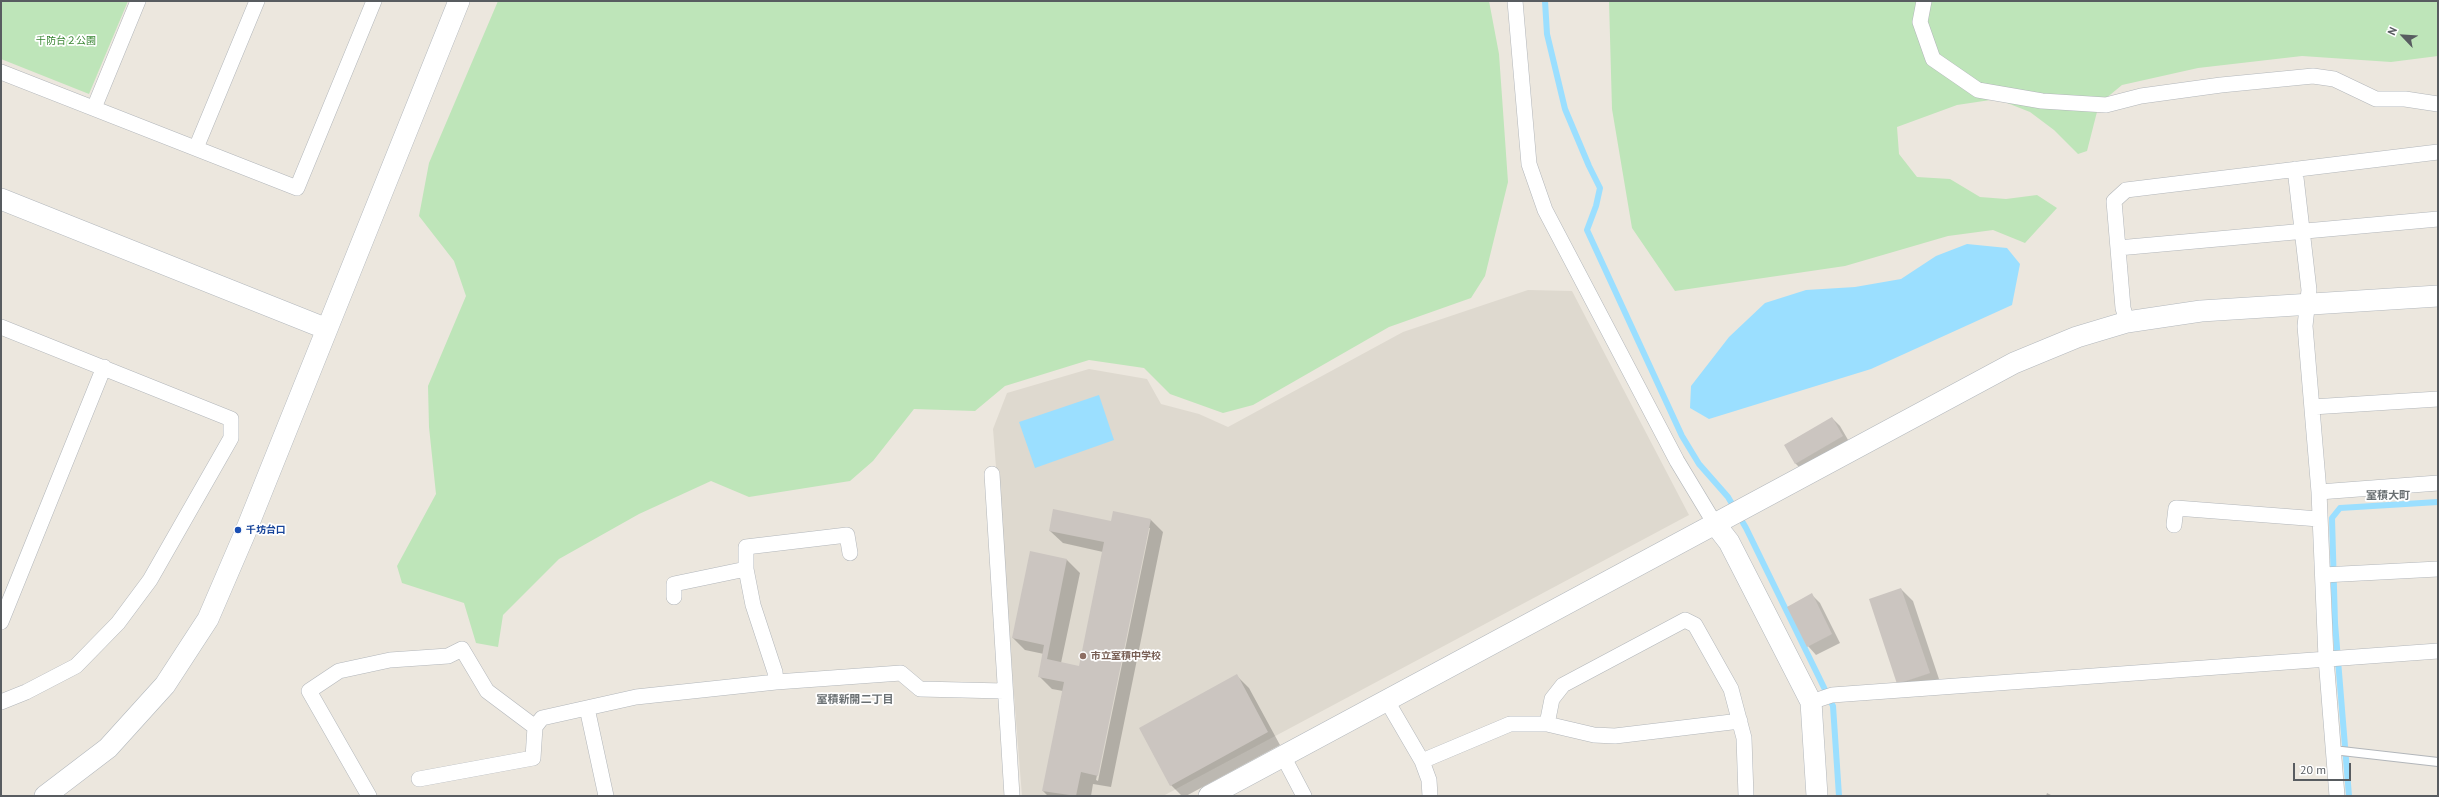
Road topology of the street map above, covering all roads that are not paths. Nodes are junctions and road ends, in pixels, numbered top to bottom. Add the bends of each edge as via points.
1 (138, 1) edge
2 (257, 1) edge
3 (374, 1) edge
4 (459, 1) edge
5 (1515, 1) edge
6 (1924, 1) edge
7 (1, 72) edge
8 (2438, 104) edge
9 (94, 108) junction
10 (196, 148) junction
11 (2438, 152) edge
12 (2295, 169) junction
13 (1, 200) edge
14 (2438, 219) edge
15 (2304, 232) junction
16 (2118, 248) junction
17 (2438, 296) edge
18 (2307, 306) junction
19 (2127, 322) junction
20 (327, 329) junction
21 (2, 330) edge
22 (104, 367) junction
23 (2438, 399) edge
24 (2312, 408) junction
25 (992, 474) dead end
26 (2438, 483) edge
27 (2319, 492) junction
28 (2319, 519) junction
29 (1716, 524) junction
30 (2174, 525) dead end
31 (850, 553) dead end
32 (746, 569) junction
33 (2438, 569) edge
34 (2323, 575) junction
35 (674, 597) dead end
36 (1, 622) edge
37 (2438, 651) edge
38 (2326, 658) junction
39 (776, 682) junction
40 (1004, 691) junction
41 (1387, 700) junction
42 (1, 702) edge
43 (1812, 702) junction
44 (587, 708) junction
45 (1740, 721) junction
46 (1547, 724) junction
47 (534, 727) junction
48 (2334, 750) junction
49 (1282, 756) junction
50 (1422, 760) junction
51 (2438, 762) edge
52 (419, 779) dead end
53 (45, 796) edge
54 (369, 796) edge
55 (606, 796) edge
56 (1012, 796) edge
57 (1208, 796) edge
58 (1304, 796) edge
59 (1430, 796) edge
60 (1746, 796) edge
61 (1817, 796) edge
62 (2337, 796) edge

1 - 9 street
2 - 10 street
3 - 10 street via 296,188
4 - 20 street
5 - 29 street via 1529,164 1545,210 1677,461
6 - 8 street via 1920,22 1933,59 1978,90 2042,101 2106,104 2220,84 2313,76 2334,79 2376,99 2405,99
7 - 9 street
9 - 10 street
11 - 12 street
12 - 15 street
12 - 16 street via 2126,190 2114,201
13 - 20 street
14 - 15 street
15 - 16 street
15 - 18 street via 2309,290
16 - 19 street via 2122,308
17 - 18 street
18 - 19 street via 2201,311
18 - 24 street via 2305,326
19 - 29 street via 2077,338 2014,363
20 - 53 street via 208,619 165,685 108,748
21 - 22 street
22 - 36 street
22 - 42 street via 231,419 231,438 150,580 118,624 76,666
23 - 24 street
24 - 27 street
25 - 40 street
26 - 27 street
27 - 28 street
28 - 30 street via 2176,508
28 - 34 street
29 - 41 street
29 - 43 street via 1729,542
31 - 32 street via 847,535 746,547
32 - 35 street via 674,584
32 - 39 street via 753,605
33 - 34 street
34 - 38 street
37 - 38 street
38 - 43 street via 1832,695
38 - 48 street
39 - 40 street via 901,673 920,689
39 - 44 street via 636,697
40 - 56 street
41 - 49 street
41 - 50 street
43 - 61 street
44 - 47 street via 542,718
44 - 55 street
45 - 46 street via 1615,736 1594,735
45 - 46 street via 1731,689 1695,625 1685,620 1562,685 1552,699
45 - 60 street via 1744,738
46 - 50 street via 1510,724
47 - 52 street via 533,758
47 - 54 street via 487,691 462,649 448,656 390,660 339,671 309,691
48 - 51 lane
48 - 62 street
49 - 57 street
49 - 58 street
50 - 59 street via 1429,780

